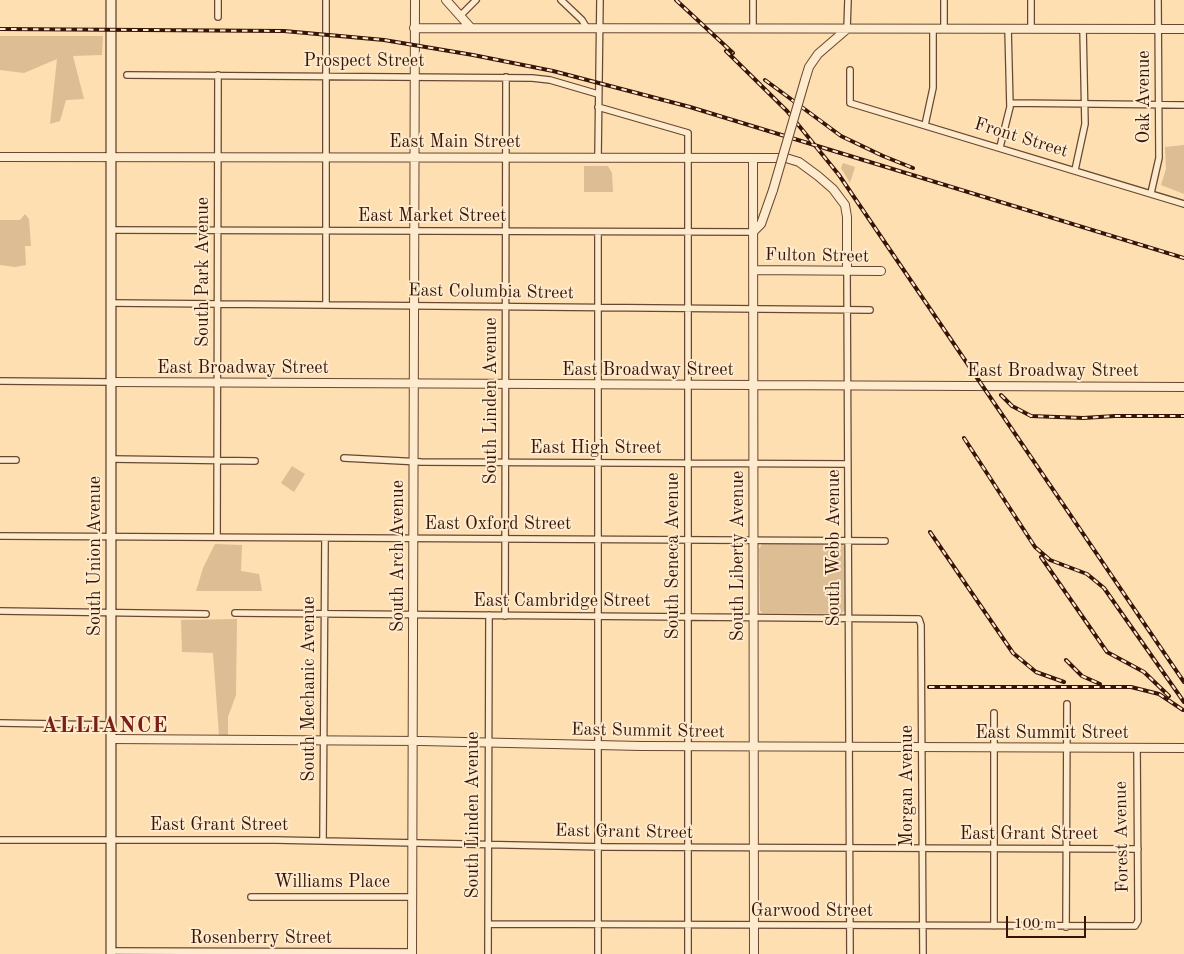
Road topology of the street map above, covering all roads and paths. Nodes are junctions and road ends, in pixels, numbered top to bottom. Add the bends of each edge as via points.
1 (111, 0) edge
2 (218, 0) edge
3 (326, 0) edge
4 (415, 0) edge
5 (446, 0) edge
6 (476, 0) edge
7 (561, 0) edge
8 (600, 0) edge
9 (753, 0) edge
10 (848, 0) edge
11 (944, 0) edge
12 (1031, 0) edge
13 (1158, 0) edge
14 (461, 15) junction
15 (218, 17) dead end
16 (414, 28) junction
17 (471, 28) junction
18 (587, 28) junction
19 (598, 28) junction
20 (933, 28) junction
21 (944, 28) junction
22 (1008, 28) junction
23 (1030, 28) junction
24 (1083, 28) junction
25 (1158, 28) junction
26 (753, 29) junction
27 (848, 29) junction
28 (1184, 29) edge
29 (850, 70) dead end
30 (127, 75) dead end
31 (218, 75) junction
32 (327, 76) junction
33 (413, 76) junction
34 (506, 77) junction
35 (598, 94) junction
36 (1010, 103) junction
37 (1085, 105) junction
38 (1159, 105) junction
39 (1184, 105) edge
40 (598, 107) junction
41 (925, 125) junction
42 (1000, 147) junction
43 (0, 157) edge
44 (111, 157) junction
45 (218, 157) junction
46 (327, 157) junction
47 (414, 157) junction
48 (506, 157) junction
49 (598, 157) junction
50 (688, 158) junction
51 (753, 158) junction
52 (799, 162) joint
53 (1075, 170) junction
54 (1151, 193) junction
55 (1184, 204) edge
56 (111, 230) junction
57 (218, 230) junction
58 (327, 231) junction
59 (414, 231) junction
60 (506, 231) junction
61 (598, 232) junction
62 (688, 232) junction
63 (753, 232) junction
64 (753, 270) junction
65 (847, 271) junction
66 (881, 271) dead end
67 (111, 304) junction
68 (218, 304) junction
69 (326, 305) junction
70 (414, 306) junction
71 (506, 307) junction
72 (598, 308) junction
73 (688, 309) junction
74 (753, 309) junction
75 (847, 310) junction
76 (870, 310) dead end
77 (0, 381) edge
78 (111, 382) junction
79 (217, 382) junction
80 (414, 384) junction
81 (505, 384) junction
82 (598, 385) junction
83 (688, 385) junction
84 (753, 385) junction
85 (848, 386) junction
86 (1184, 387) edge
87 (344, 458) dead end
88 (111, 459) junction
89 (0, 460) edge
90 (16, 460) dead end
91 (217, 460) junction
92 (255, 461) dead end
93 (413, 462) junction
94 (506, 462) junction
95 (598, 463) junction
96 (688, 463) junction
97 (753, 464) junction
98 (848, 464) junction
99 (0, 536) edge
100 (111, 537) junction
101 (217, 537) junction
102 (325, 538) junction
103 (413, 539) junction
104 (505, 540) junction
105 (598, 540) junction
106 (688, 540) junction
107 (754, 541) junction
108 (848, 541) junction
109 (885, 541) dead end
110 (0, 611) edge
111 (111, 612) junction
112 (235, 613) dead end
113 (206, 614) dead end
114 (324, 614) junction
115 (413, 615) junction
116 (489, 615) junction
117 (505, 616) junction
118 (598, 616) junction
119 (688, 617) junction
120 (754, 617) junction
121 (850, 618) junction
122 (919, 619) joint
123 (1066, 704) dead end
124 (994, 713) dead end
125 (0, 724) edge
126 (111, 725) junction
127 (111, 739) junction
128 (322, 741) junction
129 (412, 741) junction
130 (488, 744) junction
131 (598, 745) junction
132 (688, 746) junction
133 (754, 747) junction
134 (849, 747) junction
135 (922, 748) junction
136 (994, 748) junction
137 (1066, 748) junction
138 (1137, 748) junction
139 (1184, 748) edge
140 (0, 840) edge
141 (323, 840) junction
142 (111, 841) junction
143 (412, 842) junction
144 (488, 845) junction
145 (598, 847) junction
146 (688, 848) junction
147 (754, 848) junction
148 (849, 849) junction
149 (922, 849) junction
150 (994, 849) junction
151 (1065, 849) junction
152 (1138, 849) junction
153 (251, 897) dead end
154 (412, 897) junction
155 (488, 924) junction
156 (598, 925) junction
157 (688, 925) junction
158 (1136, 925) joint
159 (754, 926) junction
160 (850, 926) junction
161 (923, 926) junction
162 (994, 926) junction
163 (1066, 927) junction
164 (111, 953) edge
165 (412, 953) edge
166 (488, 954) edge
167 (598, 954) edge
168 (688, 954) edge
169 (754, 954) edge
170 (850, 954) edge
171 (923, 954) edge

1 - 44 main road, South Union Avenue
2 - 15 street
3 - 32 street
4 - 16 street, South Arch Avenue
5 - 14 street
6 - 14 street
7 - 18 street
8 - 19 street
9 - 26 street
10 - 27 street
11 - 21 street
12 - 23 street
13 - 25 street, Oak Avenue
14 - 17 street
16 - 17 street
16 - 33 street, South Arch Avenue
17 - 18 street
18 - 19 street
19 - 26 street
19 - 35 street
20 - 21 street
20 - 27 street
20 - 41 street via 933,88
21 - 22 street
22 - 23 street
22 - 36 street
23 - 24 street
24 - 25 street
24 - 37 street
25 - 28 street
25 - 38 street, Oak Avenue
26 - 27 street
27 - 63 street, bridge via 818,54 809,67 773,190 761,224
29 - 41 street, Front Street via 850,103
30 - 31 street, Prospect Street
31 - 32 street, Prospect Street
31 - 45 street, South Park Avenue
32 - 33 street, Prospect Street
32 - 46 street
33 - 34 street, Prospect Street
33 - 47 street, South Arch Avenue
34 - 35 street, Prospect Street via 549,79
34 - 48 street, South Linden Avenue
35 - 40 street
36 - 37 street
36 - 42 street
37 - 38 street
37 - 53 street via 1084,132
38 - 39 street
38 - 54 street, Oak Avenue via 1159,158
40 - 49 street
40 - 50 street, South Seneca Avenue via 688,133
41 - 42 street, Front Street
42 - 53 street, Front Street
43 - 44 street, East Main Street
44 - 45 street, East Main Street
44 - 56 main road, South Union Avenue
45 - 46 street, East Main Street
45 - 57 street, South Park Avenue
46 - 47 street, East Main Street
46 - 58 street
47 - 48 street, East Main Street
47 - 59 street, South Arch Avenue
48 - 49 street, East Main Street
48 - 60 street, South Linden Avenue
49 - 50 street, East Main Street
50 - 51 street, East Main Street
50 - 62 street, South Seneca Avenue
51 - 52 street, East Main Street via 786,158
51 - 63 street, South Liberty Avenue
52 - 65 street, South Webb Avenue via 827,184 845,205
53 - 54 street, Front Street
54 - 55 street, Front Street
56 - 57 street, East Market Street
56 - 67 main road, South Union Avenue
57 - 58 street, East Market Street
57 - 68 street, South Park Avenue
58 - 59 street, East Market Street
58 - 69 street
59 - 60 street, East Market Street
59 - 70 street, South Arch Avenue
60 - 61 street, East Market Street
60 - 71 street, South Linden Avenue
61 - 62 street, East Market Street
61 - 72 street
62 - 63 street, East Market Street
62 - 73 street, South Seneca Avenue
63 - 64 street, South Liberty Avenue
64 - 65 street, Fulton Street
64 - 74 street, South Liberty Avenue
65 - 66 street, Fulton Street
65 - 75 street, South Webb Avenue
67 - 68 street, East Columbia Street
67 - 78 main road, South Union Avenue
68 - 69 street, East Columbia Street
68 - 79 street, South Park Avenue
69 - 70 street, East Columbia Street
70 - 71 street, East Columbia Street
70 - 80 street, South Arch Avenue
71 - 72 street, East Columbia Street
71 - 81 street, South Linden Avenue
72 - 73 street, East Columbia Street
72 - 82 street
73 - 74 street, East Columbia Street
73 - 83 street, South Seneca Avenue
74 - 75 street, East Columbia Street
74 - 84 street, South Liberty Avenue
75 - 76 street, East Columbia Street
75 - 85 street, South Webb Avenue
77 - 78 street
78 - 79 street, East Broadway Street
78 - 88 main road, South Union Avenue
79 - 80 street, East Broadway Street
79 - 91 street, South Park Avenue
80 - 81 street, East Broadway Street
80 - 93 street, South Arch Avenue
81 - 82 street, East Broadway Street
81 - 94 street, South Linden Avenue
82 - 83 street, East Broadway Street
82 - 95 street
83 - 84 street, East Broadway Street
83 - 96 street, South Seneca Avenue
84 - 85 street, East Broadway Street
84 - 97 street, South Liberty Avenue
85 - 86 street, East Broadway Street
85 - 98 street, South Webb Avenue
87 - 93 street, East High Street
88 - 91 street
88 - 100 main road, South Union Avenue
89 - 90 street
91 - 92 street
91 - 101 street, South Park Avenue
93 - 94 street, East High Street
93 - 103 street, South Arch Avenue
94 - 95 street, East High Street
94 - 104 street, South Linden Avenue
95 - 96 street, East High Street
95 - 105 street
96 - 97 street, East High Street
96 - 106 street, South Seneca Avenue
97 - 98 street, East High Street
97 - 107 street, South Liberty Avenue
98 - 108 street, South Webb Avenue
99 - 100 street, East Oxford Street
100 - 101 street, East Oxford Street
100 - 111 main road, South Union Avenue
101 - 102 street, East Oxford Street
102 - 103 street, East Oxford Street
102 - 114 street, South Mechanic Avenue
103 - 104 street, East Oxford Street
103 - 115 street, South Arch Avenue
104 - 105 street, East Oxford Street
104 - 117 street, South Linden Avenue
105 - 106 street, East Oxford Street
105 - 118 street
106 - 107 street, East Oxford Street
106 - 119 street, South Seneca Avenue
107 - 108 street, East Oxford Street
107 - 120 street, South Liberty Avenue
108 - 109 street, East Oxford Street
108 - 121 street, South Webb Avenue
110 - 111 street
111 - 113 street
111 - 126 main road, South Union Avenue
112 - 114 street, East Cambridge Street
114 - 115 street, East Cambridge Street
114 - 128 street, South Mechanic Avenue
115 - 116 street, East Cambridge Street
115 - 129 street, South Arch Avenue
116 - 117 street, East Cambridge Street
116 - 130 street, South Linden Avenue
117 - 118 street, East Cambridge Street
118 - 119 street, East Cambridge Street
118 - 131 street
119 - 120 street, East Cambridge Street
119 - 132 street, South Seneca Avenue
120 - 121 street, East Cambridge Street
120 - 133 street, South Liberty Avenue
121 - 122 street, East Cambridge Street
121 - 134 street, South Webb Avenue
122 - 135 street, Morgan Avenue
123 - 137 street
124 - 136 street
125 - 126 street
126 - 127 main road, South Union Avenue
127 - 128 street, East Summit Street
127 - 142 main road, South Union Avenue
128 - 129 street, East Summit Street
128 - 141 street, South Mechanic Avenue
129 - 130 street, East Summit Street
129 - 143 street, South Arch Avenue
130 - 131 street, East Summit Street
130 - 144 street, South Linden Avenue
131 - 132 street, East Summit Street
131 - 145 street
132 - 133 street, East Summit Street
132 - 146 street, South Seneca Avenue
133 - 134 street, East Summit Street
133 - 147 street, South Liberty Avenue
134 - 135 street, East Summit Street
134 - 148 street, South Webb Avenue
135 - 136 street, East Summit Street
135 - 149 street, Morgan Avenue
136 - 137 street, East Summit Street
136 - 150 street
137 - 138 street, East Summit Street
137 - 151 street
138 - 139 street, East Summit Street
138 - 152 street, Forest Avenue
140 - 142 street, East Grant Street
141 - 142 street, East Grant Street
141 - 143 street, East Grant Street
142 - 164 main road, South Union Avenue
143 - 144 street, East Grant Street
143 - 154 street, South Arch Avenue
144 - 145 street, East Grant Street
144 - 155 street, South Linden Avenue
145 - 146 street, East Grant Street
145 - 156 street
146 - 147 street, East Grant Street
146 - 157 street, South Seneca Avenue
147 - 148 street, East Grant Street
147 - 159 street, South Liberty Avenue
148 - 149 street, East Grant Street
148 - 160 street, South Webb Avenue
149 - 150 street, East Grant Street
149 - 161 street, Morgan Avenue
150 - 151 street, East Grant Street
150 - 162 street
151 - 152 street, East Grant Street
151 - 163 street
152 - 158 street, Forest Avenue
153 - 154 street, Williams Place
154 - 165 street, South Arch Avenue
155 - 156 street, Garwood Street
155 - 166 street, South Linden Avenue
156 - 157 street, Garwood Street
156 - 167 street
157 - 159 street, Garwood Street
157 - 168 street, South Seneca Avenue
158 - 163 street, Garwood Street
159 - 160 street, Garwood Street
159 - 169 street, South Liberty Avenue
160 - 161 street, Garwood Street
160 - 170 street, South Webb Avenue
161 - 162 street, Garwood Street
161 - 171 street, Morgan Avenue
162 - 163 street, Garwood Street
164 - 165 street, Rosenberry Street

